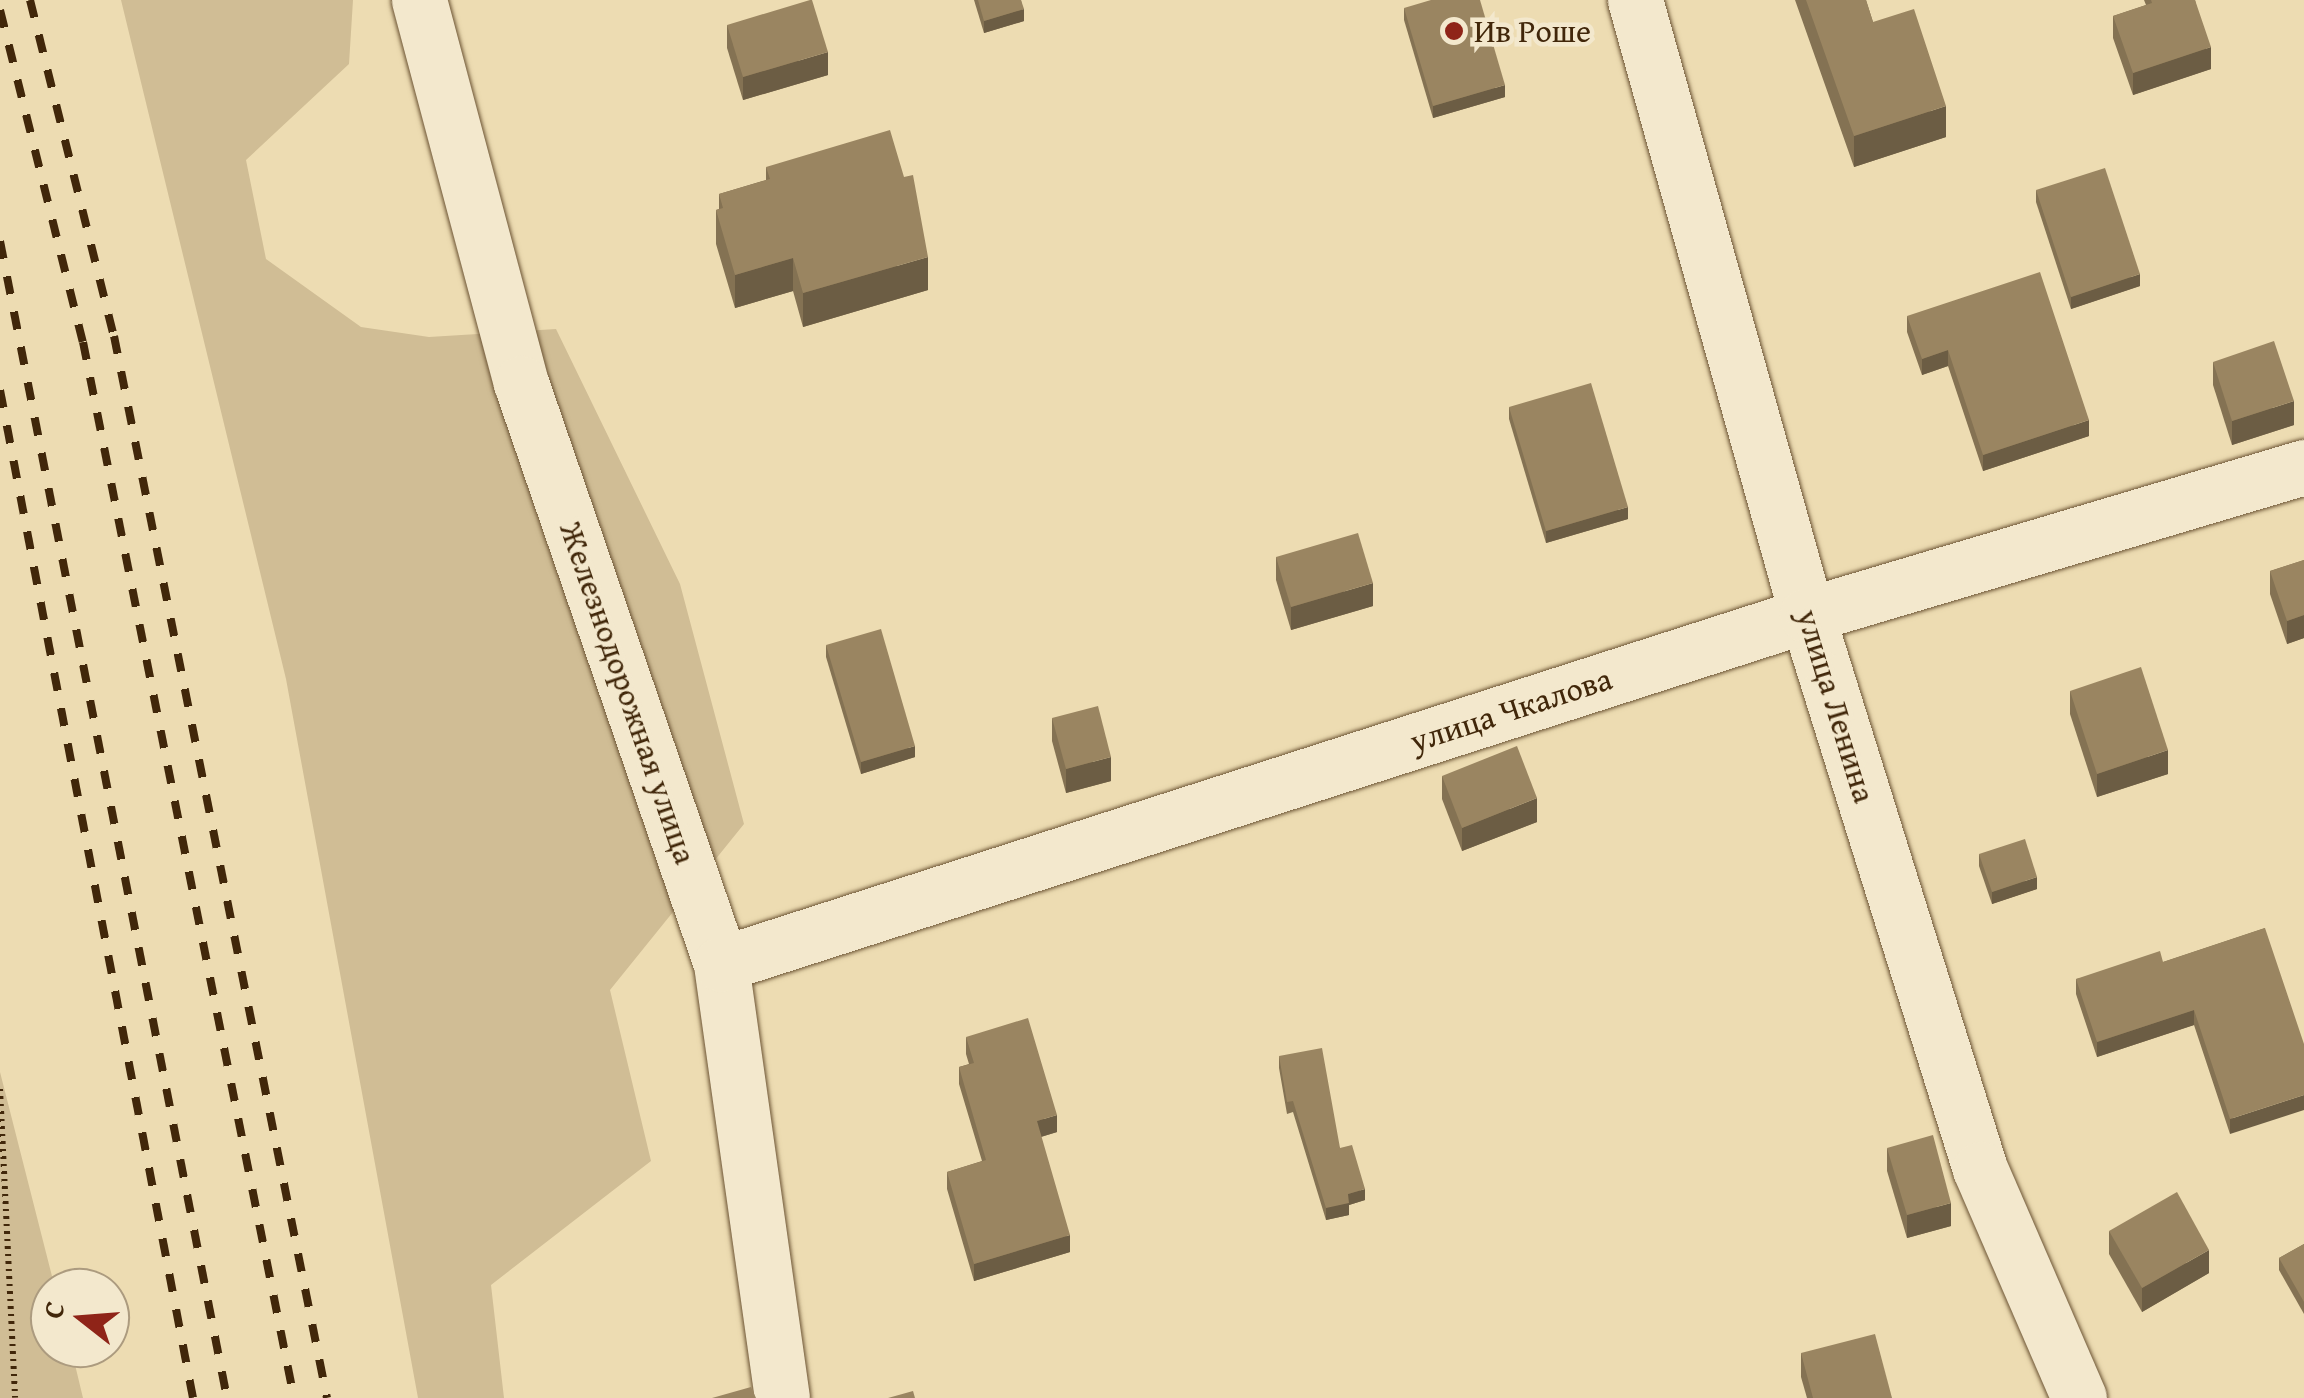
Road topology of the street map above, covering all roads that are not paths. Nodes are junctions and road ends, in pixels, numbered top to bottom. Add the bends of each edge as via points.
1 (419, 0) edge
2 (1634, 0) edge
3 (2304, 467) edge
4 (1806, 615) junction
5 (721, 964) junction
6 (782, 1398) edge
7 (2079, 1398) edge

1 - 5 street, Железнодорожная улица via 521,384
2 - 4 street, улица Ленина
3 - 4 street, улица Чкалова
4 - 5 street, улица Чкалова
4 - 7 street, улица Ленина via 1980,1169
5 - 6 street, Железнодорожная улица

